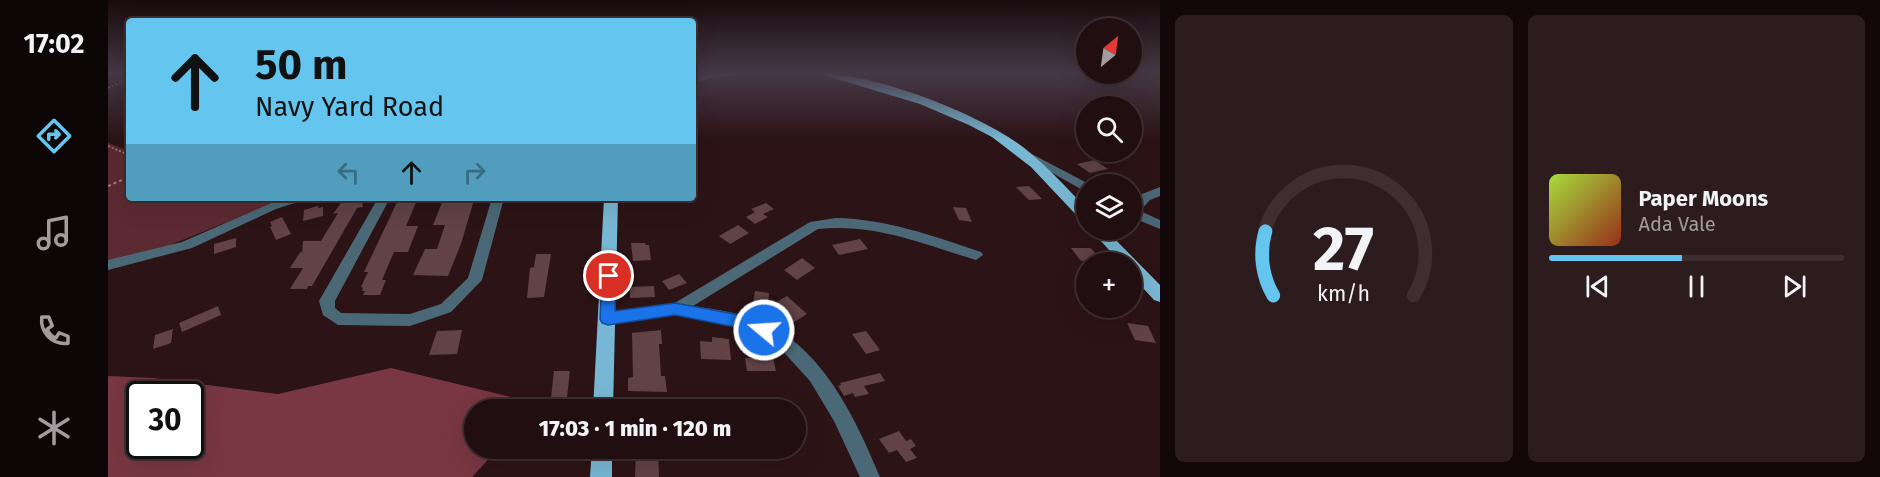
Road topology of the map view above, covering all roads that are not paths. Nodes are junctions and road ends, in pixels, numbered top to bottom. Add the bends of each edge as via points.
1 (899, 95) edge
2 (1016, 148) junction
3 (1076, 182) edge
4 (1160, 191) edge
5 (284, 201) edge
6 (382, 201) edge
7 (497, 201) edge
8 (611, 201) edge
9 (1142, 201) edge
10 (1076, 206) edge
11 (1142, 217) edge
12 (1160, 225) edge
13 (1107, 240) edge
14 (1119, 252) edge
15 (976, 255) dead end
16 (108, 265) edge
17 (1142, 277) edge
18 (1160, 296) edge
19 (675, 309) junction
20 (608, 319) junction
21 (604, 399) edge
22 (602, 459) edge
23 (601, 477) edge
24 (870, 477) edge

1 - 2 main road via 924,102
2 - 3 street
2 - 10 main road
4 - 9 street
5 - 16 street via 199,241
6 - 7 street via 327,301 328,311 338,319 410,320 446,308 475,280
8 - 20 main road
11 - 12 street
13 - 14 main road
15 - 19 street via 876,224 815,225
17 - 18 main road
19 - 20 street
19 - 24 street via 764,330 790,348 816,375
20 - 21 main road
22 - 23 main road

